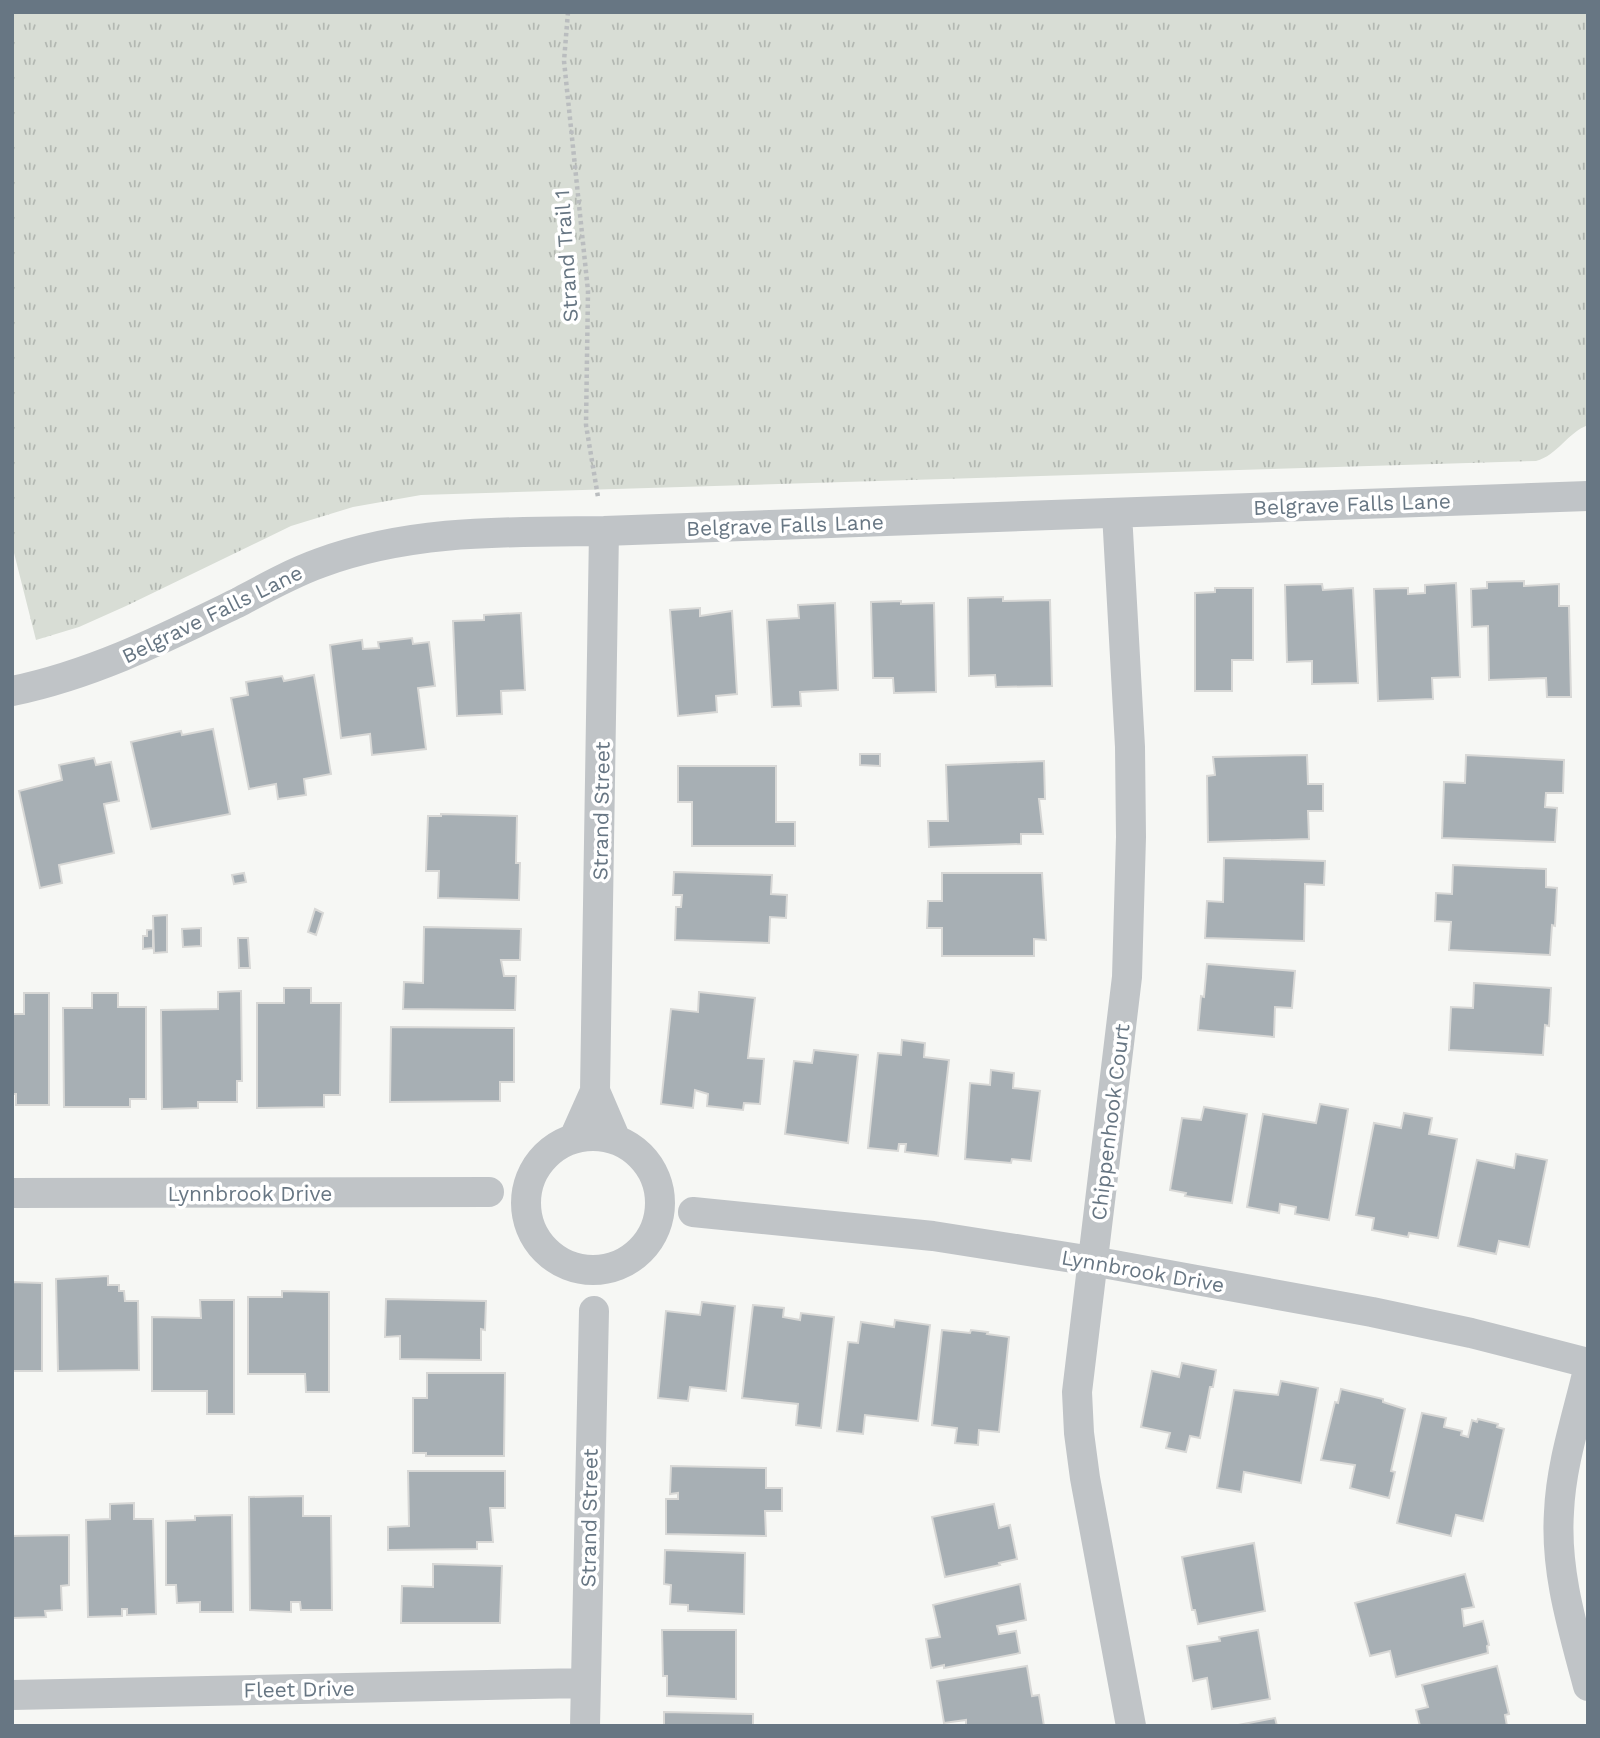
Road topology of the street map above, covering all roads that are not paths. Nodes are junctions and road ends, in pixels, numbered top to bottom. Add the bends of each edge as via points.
1 (1588, 496) edge
2 (1117, 513) junction
3 (604, 531) junction
4 (12, 691) edge
5 (595, 1091) junction
6 (574, 1139) junction
7 (616, 1140) junction
8 (534, 1171) junction
9 (659, 1187) junction
10 (489, 1192) junction
11 (12, 1193) edge
12 (694, 1212) junction
13 (528, 1221) junction
14 (656, 1229) junction
15 (1092, 1261) junction
16 (572, 1267) junction
17 (613, 1268) junction
18 (594, 1311) junction
19 (1588, 1363) edge
20 (1588, 1370) edge
21 (585, 1683) junction
22 (1588, 1686) edge
23 (12, 1695) edge
24 (585, 1726) edge
25 (1130, 1726) edge

1 - 2 street, Belgrave Falls Lane
2 - 3 street, Belgrave Falls Lane
2 - 15 street, Chippenhook Court via 1130,747 1130,910 1127,977
3 - 4 street, Belgrave Falls Lane via 473,533 406,539 361,550 318,563 103,666
3 - 5 street, Strand Street
5 - 6 street, Strand Street
5 - 7 street, Strand Street
6 - 7 street
6 - 8 street via 556,1148
7 - 9 street via 636,1150
8 - 10 street, Lynnbrook Drive
8 - 13 street via 526,1200
9 - 12 street, Lynnbrook Drive
9 - 14 street
10 - 11 street, Lynnbrook Drive
10 - 13 street
12 - 14 street, Lynnbrook Drive
12 - 15 street, Lynnbrook Drive via 933,1236
13 - 16 street via 537,1241 552,1257
14 - 17 street via 646,1246
15 - 19 street, Lynnbrook Drive via 1372,1312
15 - 25 street, Chippenhook Court via 1077,1392 1079,1433
16 - 17 street
16 - 18 street, Strand Street
17 - 18 street, Strand Street
18 - 21 street, Strand Street
20 - 22 street via 1559,1511 1562,1584
21 - 23 street, Fleet Drive
21 - 24 street, Strand Street

